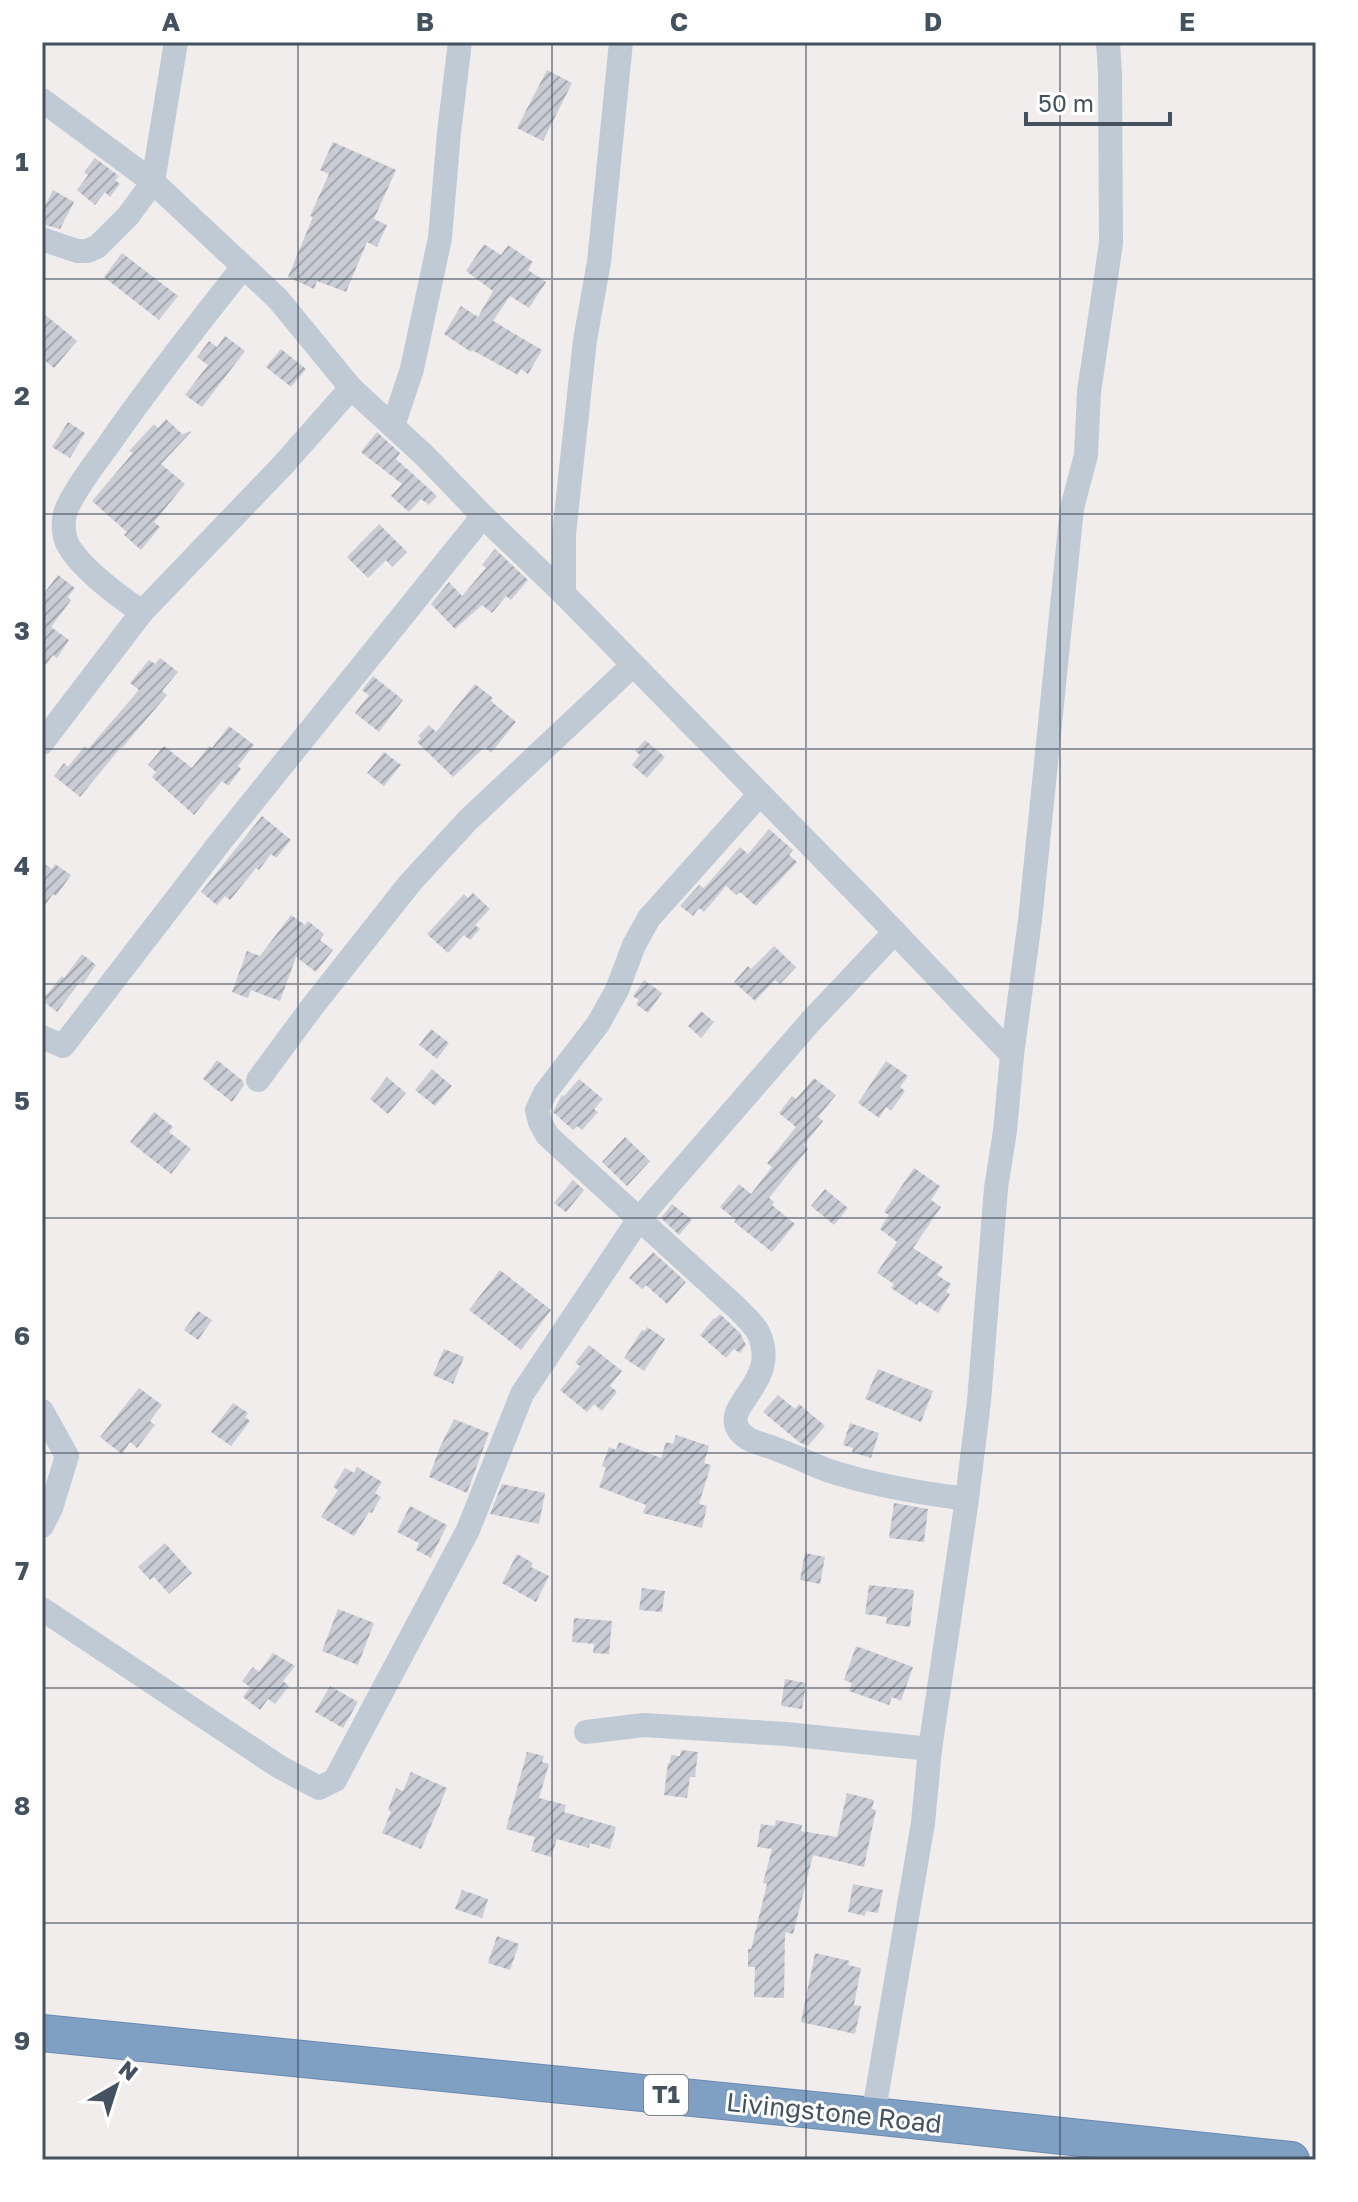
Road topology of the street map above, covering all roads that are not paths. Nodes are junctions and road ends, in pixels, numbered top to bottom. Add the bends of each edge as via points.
1 (176, 42) edge
2 (460, 42) edge
3 (621, 42) edge
4 (1108, 42) edge
5 (42, 100) edge
6 (153, 182) junction
7 (42, 239) edge
8 (243, 267) junction
9 (351, 388) junction
10 (393, 426) junction
11 (483, 516) junction
12 (564, 594) junction
13 (142, 612) junction
14 (633, 665) junction
15 (42, 743) edge
16 (760, 794) junction
17 (895, 932) junction
18 (42, 1037) edge
19 (1012, 1055) junction
20 (258, 1080) dead end
21 (639, 1219) junction
22 (42, 1411) edge
23 (967, 1499) junction
24 (42, 1526) edge
25 (42, 1609) edge
26 (586, 1732) dead end
27 (930, 1749) junction
28 (42, 2033) edge
29 (873, 2116) junction
30 (1291, 2160) edge

1 - 6 street
2 - 10 street via 440,238 412,369
3 - 12 street via 564,534
4 - 19 street via 1111,243 1089,392 1086,455 1072,508
5 - 6 street
6 - 7 street via 97,247 77,251
6 - 8 street
8 - 9 street via 278,299
8 - 13 street via 150,385 86,477 63,522 75,558
9 - 10 street
9 - 13 street
10 - 11 street
11 - 12 street
11 - 18 street via 63,1046
12 - 14 street
13 - 15 street
14 - 16 street
14 - 20 street via 467,821 410,883
16 - 17 street
16 - 21 street via 649,918 598,1024 537,1110 547,1135
17 - 19 street
17 - 21 street
19 - 23 street
21 - 23 street via 757,1330 764,1358 760,1376 736,1415 737,1428 749,1440 862,1480
21 - 25 street via 522,1394 468,1530 335,1780 319,1788 278,1766
22 - 24 street via 67,1456
23 - 27 street
26 - 27 street via 644,1725
27 - 29 street via 923,1823
28 - 29 highway, Livingstone Road / T1
29 - 30 highway, Livingstone Road / T1

